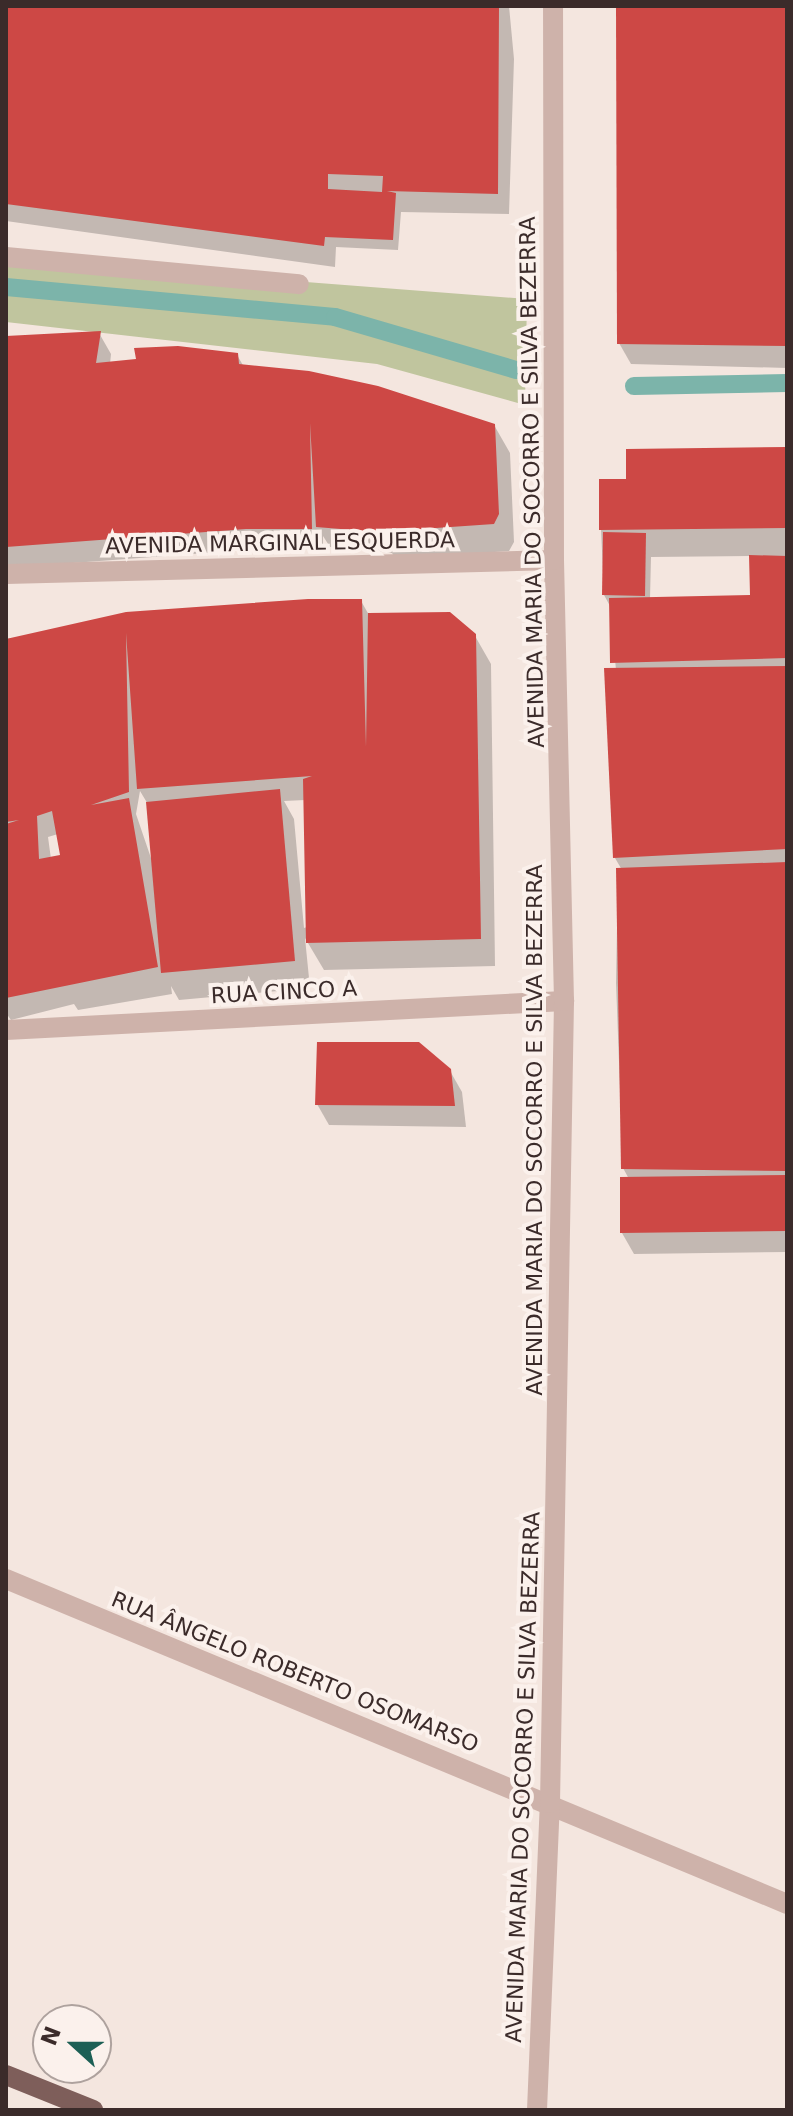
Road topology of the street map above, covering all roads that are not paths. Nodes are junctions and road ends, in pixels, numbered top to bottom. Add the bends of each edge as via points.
1 (553, 6) edge
2 (6, 257) edge
3 (299, 284) dead end
4 (554, 560) junction
5 (6, 574) edge
6 (564, 1001) junction
7 (6, 1030) edge
8 (6, 1579) edge
9 (550, 1803) junction
10 (787, 1904) edge
11 (6, 2075) edge
12 (93, 2110) edge
13 (537, 2110) edge

1 - 4 street, AVENIDA MARIA DO SOCORRO E SILVA BEZERRA
2 - 3 street
4 - 5 street, AVENIDA MARGINAL ESQUERDA
4 - 6 street, AVENIDA MARIA DO SOCORRO E SILVA BEZERRA
6 - 7 street, RUA CINCO A
6 - 9 street, AVENIDA MARIA DO SOCORRO E SILVA BEZERRA
8 - 9 street, RUA ÂNGELO ROBERTO OSOMARSO
9 - 10 street, RUA ÂNGELO ROBERTO OSOMARSO
9 - 13 street, AVENIDA MARIA DO SOCORRO E SILVA BEZERRA
11 - 12 main road

